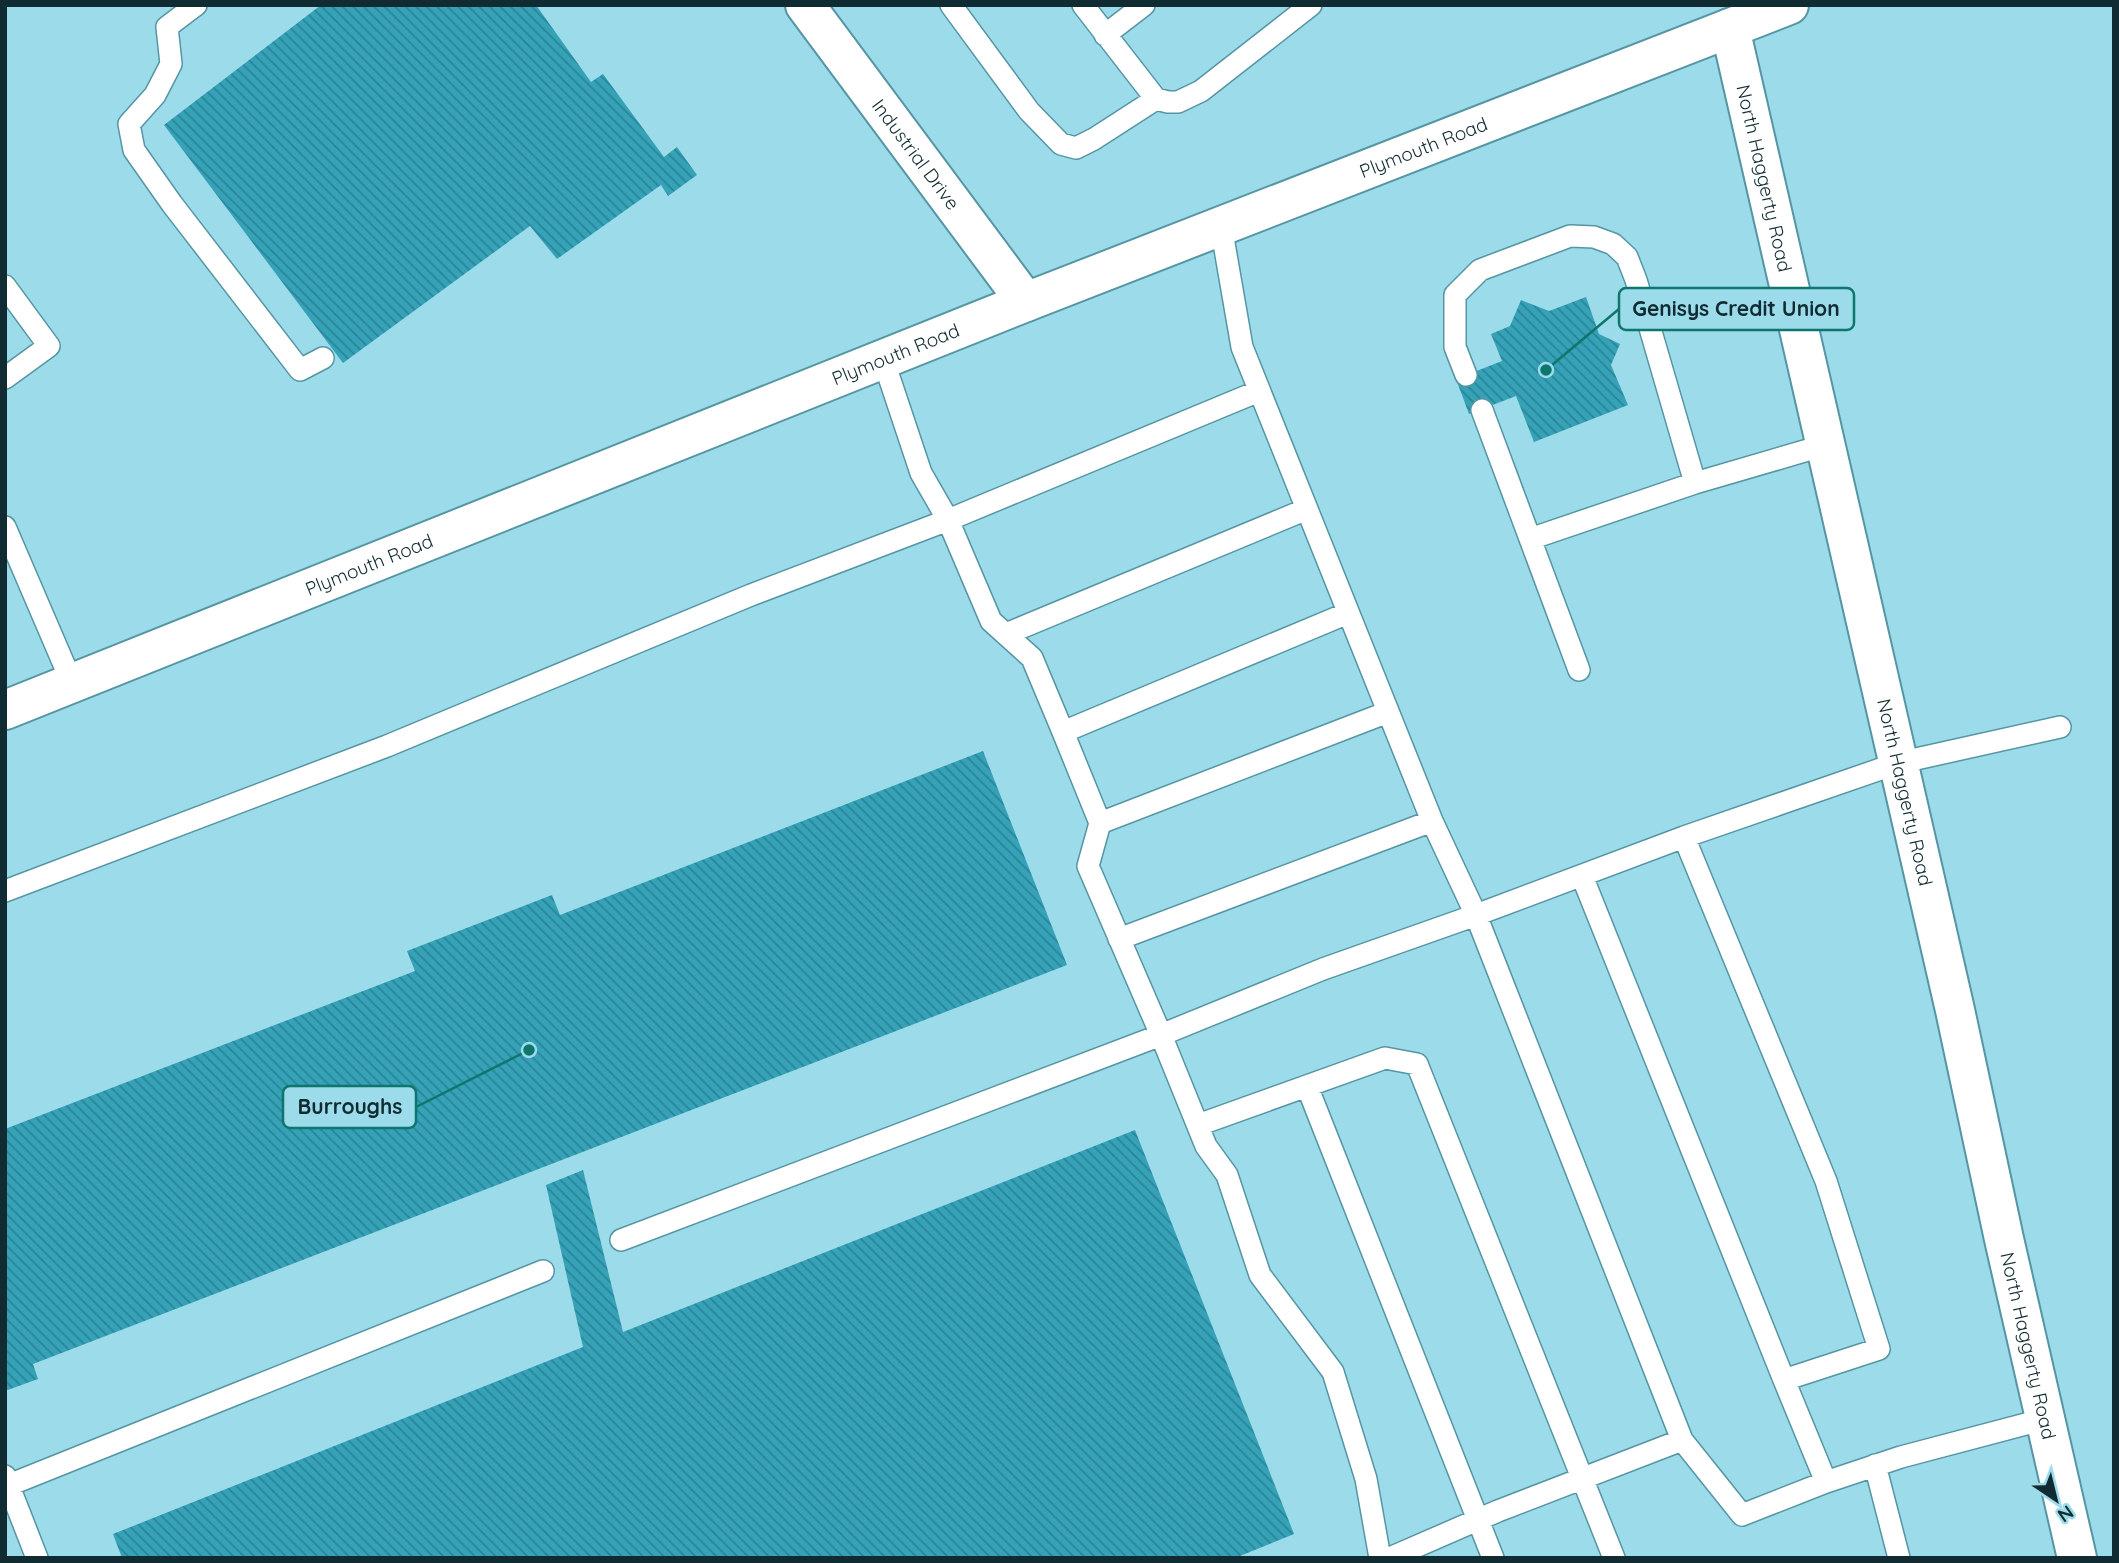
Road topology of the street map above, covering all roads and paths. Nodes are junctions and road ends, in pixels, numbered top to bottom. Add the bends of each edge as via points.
1 (196, 5) edge
2 (805, 5) edge
3 (951, 5) edge
4 (1083, 5) edge
5 (1144, 5) edge
6 (1311, 5) edge
7 (1789, 5) edge
8 (1730, 28) junction
9 (1105, 34) junction
10 (1156, 99) junction
11 (1221, 226) junction
12 (5, 286) edge
13 (1026, 302) junction
14 (323, 358) dead end
15 (883, 359) junction
16 (1466, 375) dead end
17 (5, 378) edge
18 (1259, 391) junction
19 (1482, 410) dead end
20 (1825, 445) junction
21 (1695, 483) junction
22 (1307, 509) junction
23 (948, 520) junction
24 (5, 527) edge
25 (1530, 539) junction
26 (1348, 614) junction
27 (1006, 634) junction
28 (1579, 670) dead end
29 (72, 683) junction
30 (5, 710) edge
31 (1388, 712) junction
32 (2060, 727) dead end
33 (1063, 732) junction
34 (1898, 763) junction
35 (1432, 821) junction
36 (1100, 823) junction
37 (1684, 838) junction
38 (1582, 876) junction
39 (5, 891) edge
40 (1476, 915) junction
41 (1119, 939) junction
42 (1161, 1035) junction
43 (1307, 1086) junction
44 (1198, 1125) junction
45 (621, 1240) dead end
46 (543, 1271) dead end
47 (1784, 1380) junction
48 (2045, 1419) junction
49 (1682, 1440) junction
50 (1875, 1465) junction
51 (1583, 1477) junction
52 (7, 1481) edge
53 (1826, 1482) junction
54 (1478, 1520) junction
55 (37, 1558) edge
56 (1380, 1558) edge
57 (1390, 1558) edge
58 (1493, 1558) edge
59 (1614, 1558) edge
60 (1899, 1558) edge
61 (2077, 1558) edge

1 - 14 lane via 167,27 171,64 155,95 129,124 134,150 300,370
2 - 13 street, Industrial Drive
3 - 10 lane via 1030,111 1061,144 1076,148
4 - 9 lane
5 - 9 lane
6 - 10 lane via 1201,91 1178,102
7 - 8 street, Plymouth Road
8 - 11 street, Plymouth Road
8 - 20 street, North Haggerty Road
9 - 10 lane
11 - 13 street, Plymouth Road
11 - 18 lane via 1242,347
12 - 17 lane via 49,345
13 - 15 street, Plymouth Road
15 - 23 lane via 921,473
15 - 29 street, Plymouth Road
16 - 21 lane via 1455,347 1455,295 1480,270 1570,236 1613,244 1627,257 1636,280
18 - 22 lane
18 - 23 lane
19 - 25 lane
20 - 21 lane
20 - 34 street, North Haggerty Road
21 - 25 lane
22 - 26 lane
22 - 27 lane
23 - 27 lane via 991,621
23 - 39 lane via 751,595 387,746
24 - 29 lane
25 - 28 lane
26 - 31 lane
26 - 33 lane
27 - 33 lane via 1032,658
29 - 30 street, Plymouth Road
31 - 35 lane
31 - 36 lane
32 - 34 lane
33 - 36 lane
34 - 37 lane
34 - 48 street, North Haggerty Road
35 - 40 lane
35 - 41 lane
36 - 41 lane via 1088,866
37 - 38 lane
37 - 47 lane via 1826,1181 1879,1349
38 - 40 lane
38 - 47 lane
40 - 42 lane via 1323,969
40 - 49 lane
41 - 42 lane
42 - 44 lane
42 - 45 lane
43 - 44 lane
43 - 51 lane via 1385,1058 1417,1064
43 - 54 lane
44 - 56 lane via 1206,1146 1227,1175 1260,1275 1333,1372 1366,1479
46 - 52 lane
47 - 53 lane
48 - 50 lane
48 - 61 street, North Haggerty Road
49 - 51 lane
49 - 53 lane via 1742,1515
50 - 53 lane
50 - 60 lane
51 - 54 lane
51 - 59 lane
52 - 55 lane
54 - 57 lane
54 - 58 lane

